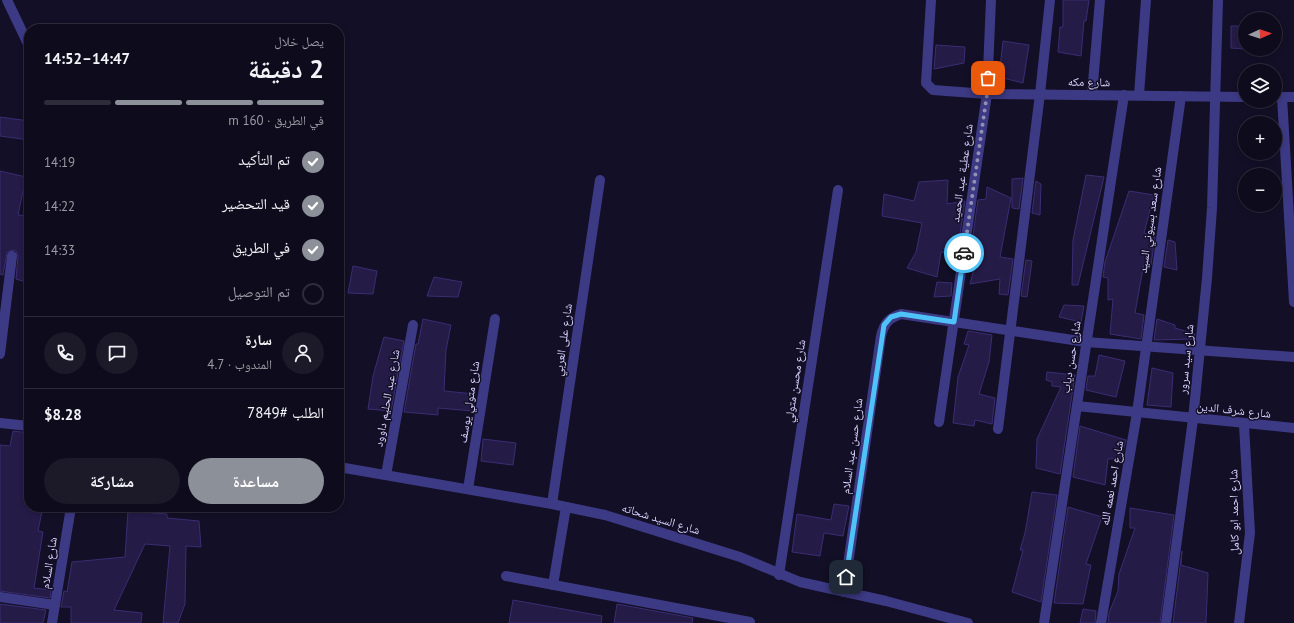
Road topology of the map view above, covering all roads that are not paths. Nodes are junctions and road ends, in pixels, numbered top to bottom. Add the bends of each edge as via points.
1 (7, 0) edge
2 (931, 0) edge
3 (991, 0) edge
4 (1050, 0) edge
5 (1100, 0) edge
6 (1146, 0) edge
7 (1218, 0) edge
8 (24, 36) edge
9 (987, 94) junction
10 (1040, 94) junction
11 (1092, 95) junction
12 (1124, 95) junction
13 (1140, 95) junction
14 (1181, 96) junction
15 (1214, 96) junction
16 (1238, 97) edge
17 (1282, 97) edge
18 (1294, 97) edge
19 (1279, 108) edge
20 (600, 180) dead end
21 (838, 190) dead end
22 (12, 256) dead end
23 (1294, 302) edge
24 (495, 319) dead end
25 (954, 322) junction
26 (413, 325) dead end
27 (1010, 331) junction
28 (1086, 342) junction
29 (1146, 348) junction
30 (1201, 350) junction
31 (0, 354) edge
32 (1294, 357) edge
33 (1077, 406) junction
34 (1137, 413) junction
35 (1194, 419) junction
36 (938, 422) dead end
37 (0, 423) edge
38 (1244, 424) junction
39 (24, 425) edge
40 (1294, 428) edge
41 (998, 429) dead end
42 (344, 468) edge
43 (386, 475) junction
44 (468, 489) junction
45 (552, 504) junction
46 (566, 506) junction
47 (70, 512) edge
48 (779, 575) junction
49 (506, 576) dead end
50 (553, 585) junction
51 (844, 592) junction
52 (0, 597) edge
53 (55, 605) junction
54 (750, 622) dead end
55 (52, 623) edge
56 (968, 623) edge
57 (1044, 623) edge
58 (1101, 623) edge
59 (1166, 623) edge
60 (1239, 623) edge

1 - 8 street
2 - 9 street, شارع مكه via 926,83 933,90
3 - 9 street, شارع عطية عبد الحميد
4 - 10 street
5 - 11 street
6 - 13 street
7 - 15 street, شارع سيد سرور
9 - 10 street, شارع مكه
9 - 25 street, شارع عطية عبد الحميد
10 - 11 street, شارع مكه
10 - 27 street
11 - 12 street, شارع مكه
12 - 13 street, شارع مكه
12 - 28 street, شارع حسن دياب
13 - 14 street, شارع مكه
14 - 15 street, شارع مكه
14 - 29 street, شارع سعد بسيوني السيد
15 - 16 street, شارع مكه
15 - 30 street, شارع سيد سرور via 1212,208
17 - 18 street
19 - 23 street
20 - 45 street, شارع على العربي
21 - 48 street, شارع محسن متولي
22 - 31 street
24 - 44 street, شارع متولي يوسف
25 - 27 street
25 - 36 street, شارع عطية عبد الحميد
25 - 51 street, شارع حسن عبد السلام via 901,314 891,317 884,325
26 - 43 street, شارع عبد الحليم داوود
27 - 28 street
27 - 41 street
28 - 29 street
28 - 33 street, شارع حسن دياب
29 - 30 street
29 - 34 street, شارع احمد نعمه الله
30 - 32 street
30 - 35 street, شارع سيد سرور
33 - 34 street, شارع شرف الدين
33 - 57 street, شارع حسن دياب
34 - 35 street, شارع شرف الدين
34 - 58 street, شارع احمد نعمه الله
35 - 38 street, شارع شرف الدين
35 - 59 street, شارع سيد سرور
37 - 39 street
38 - 40 street, شارع شرف الدين
38 - 60 street, شارع احمد ابو كامل via 1250,533
42 - 43 street, شارع السيد شحاته
43 - 44 street, شارع السيد شحاته
44 - 45 street, شارع السيد شحاته
45 - 46 street, شارع السيد شحاته
46 - 48 street, شارع السيد شحاته via 605,515 733,555
46 - 50 street
47 - 53 street, شارع السلام
48 - 51 street, شارع السيد شحاته
49 - 50 street
50 - 54 street
51 - 56 street, شارع السيد شحاته
52 - 53 street
53 - 55 street, شارع السلام

